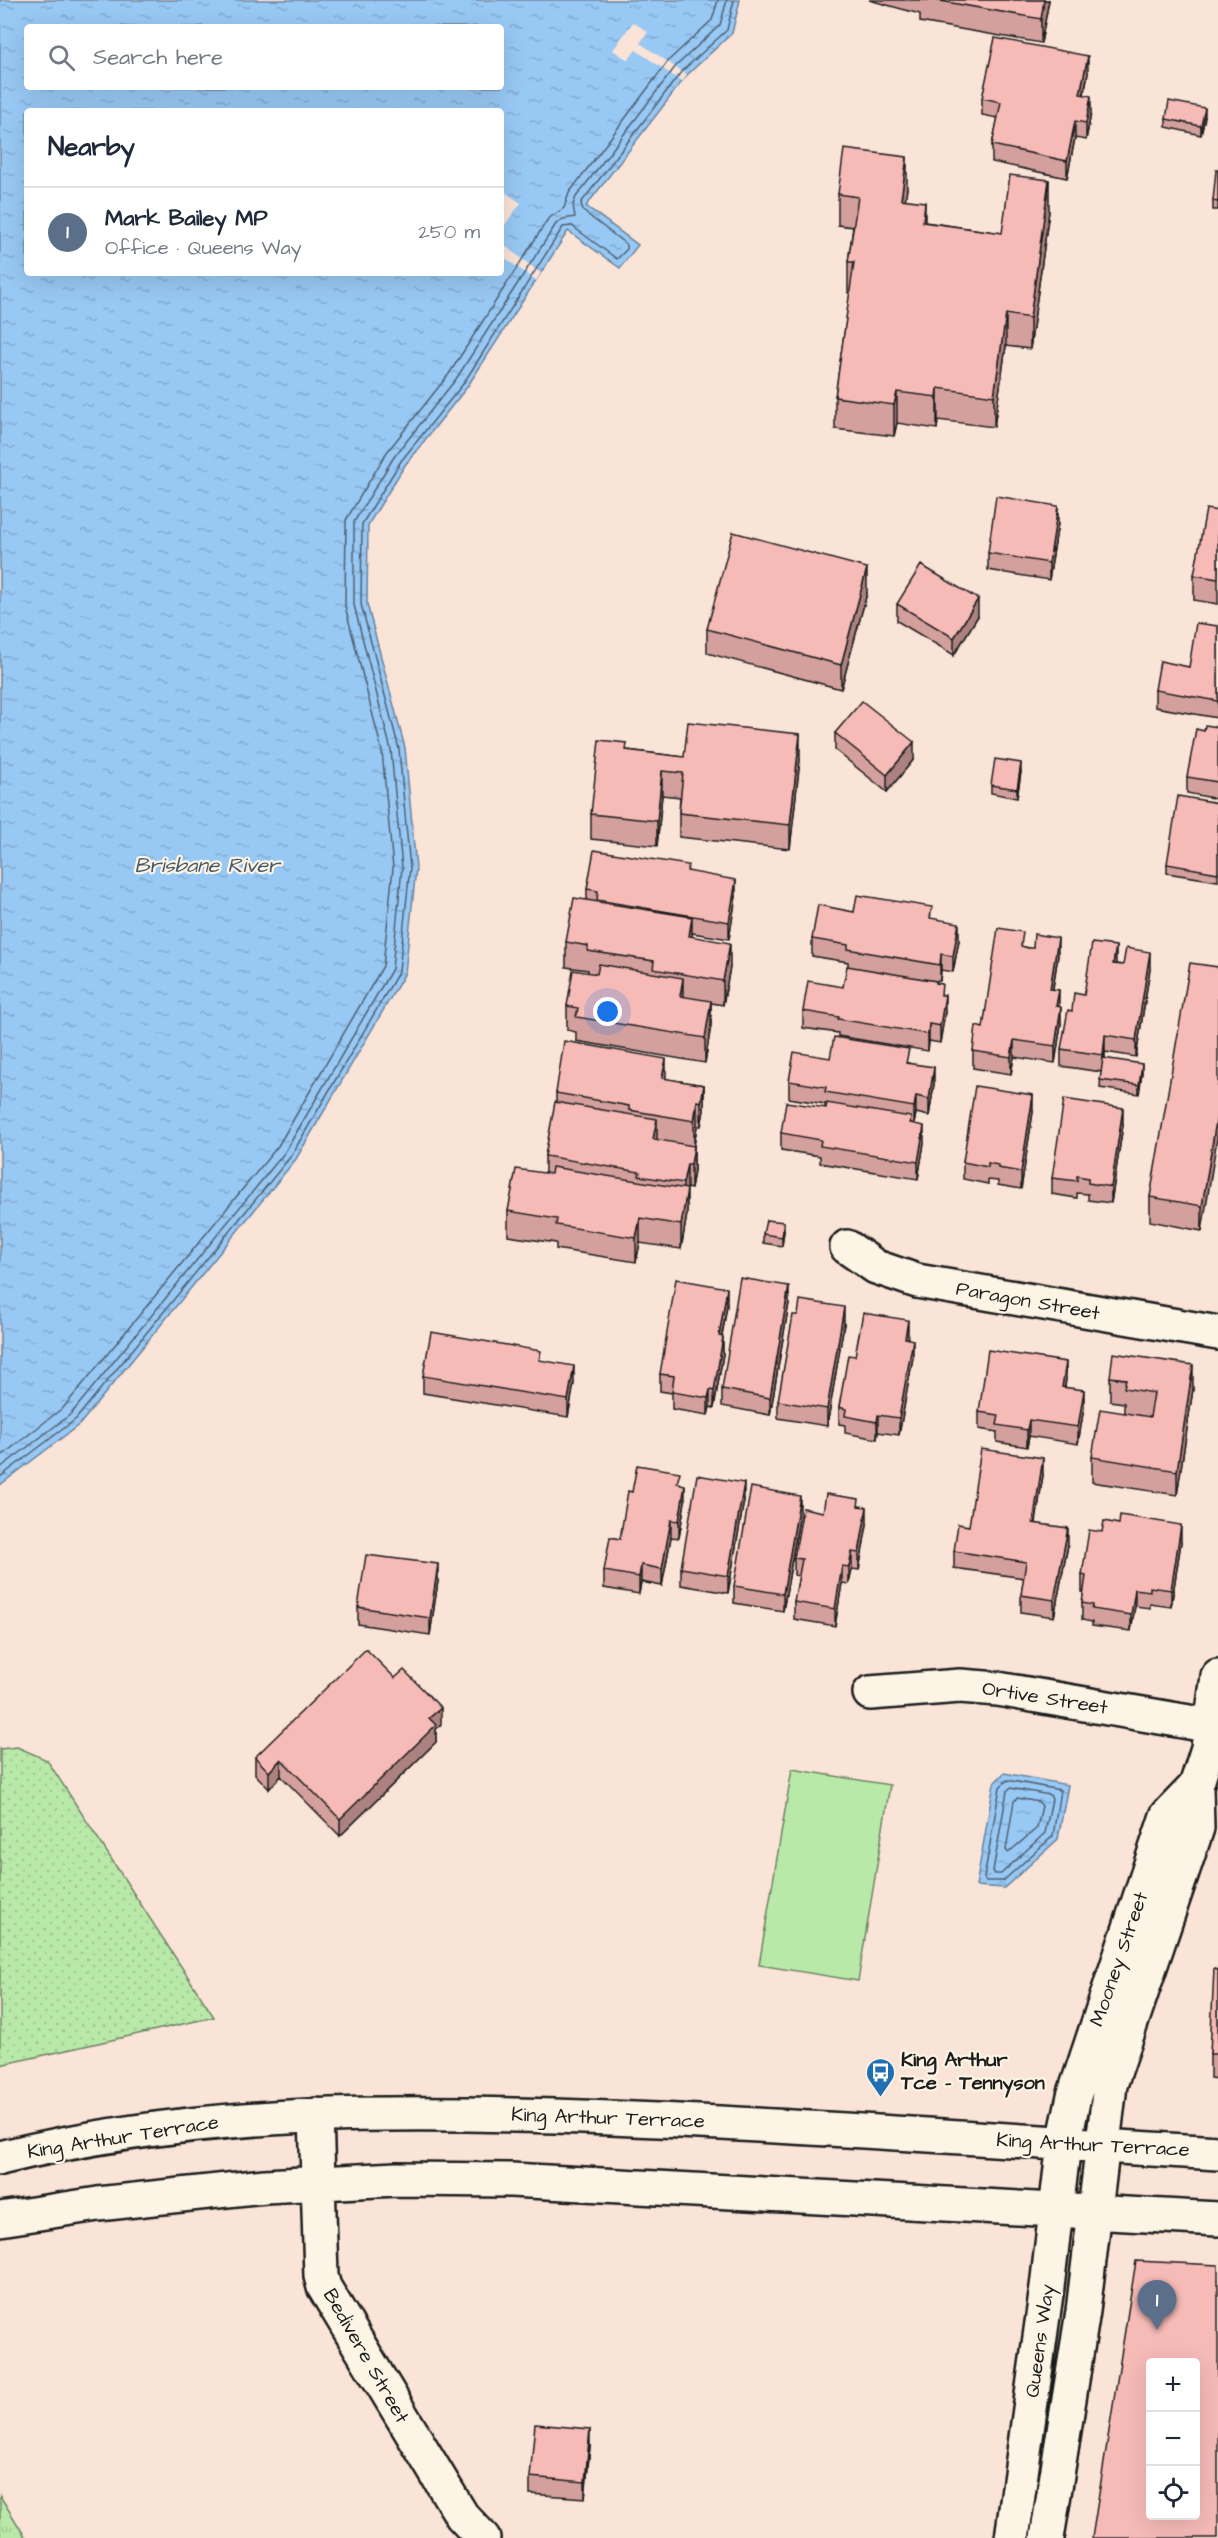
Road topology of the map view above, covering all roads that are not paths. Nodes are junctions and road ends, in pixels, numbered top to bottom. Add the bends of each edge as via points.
1 (847, 1247) dead end
2 (1218, 1333) edge
3 (1218, 1676) edge
4 (870, 1693) dead end
5 (1214, 1726) edge
6 (1196, 1786) junction
7 (316, 2115) junction
8 (1064, 2143) junction
9 (1101, 2145) junction
10 (1218, 2153) edge
11 (0, 2158) edge
12 (318, 2182) junction
13 (1057, 2210) junction
14 (1095, 2211) junction
15 (0, 2219) edge
16 (1218, 2219) edge
17 (483, 2538) edge
18 (1012, 2538) edge
19 (1047, 2538) edge

1 - 2 street, Paragon Street via 876,1267 917,1281
3 - 5 street, Mooney Street
4 - 5 street, Ortive Street via 960,1686 998,1689
5 - 6 street, Mooney Street
6 - 8 street, Mooney Street via 1167,1816 1080,2071
6 - 9 street, Mooney Street via 1197,1828 1112,2078
7 - 8 street, King Arthur Terrace via 454,2112
7 - 11 street, King Arthur Terrace via 162,2128
7 - 12 street, Bedivere Street
8 - 9 street, King Arthur Terrace
8 - 13 street, Queens Way
9 - 10 street, King Arthur Terrace
9 - 14 street, Queens Way
12 - 13 street via 511,2180
12 - 15 street via 210,2191
12 - 17 street, Bedivere Street via 321,2276 328,2298 462,2516
13 - 14 street
13 - 18 street, Queens Way
14 - 16 street
14 - 19 street, Queens Way

